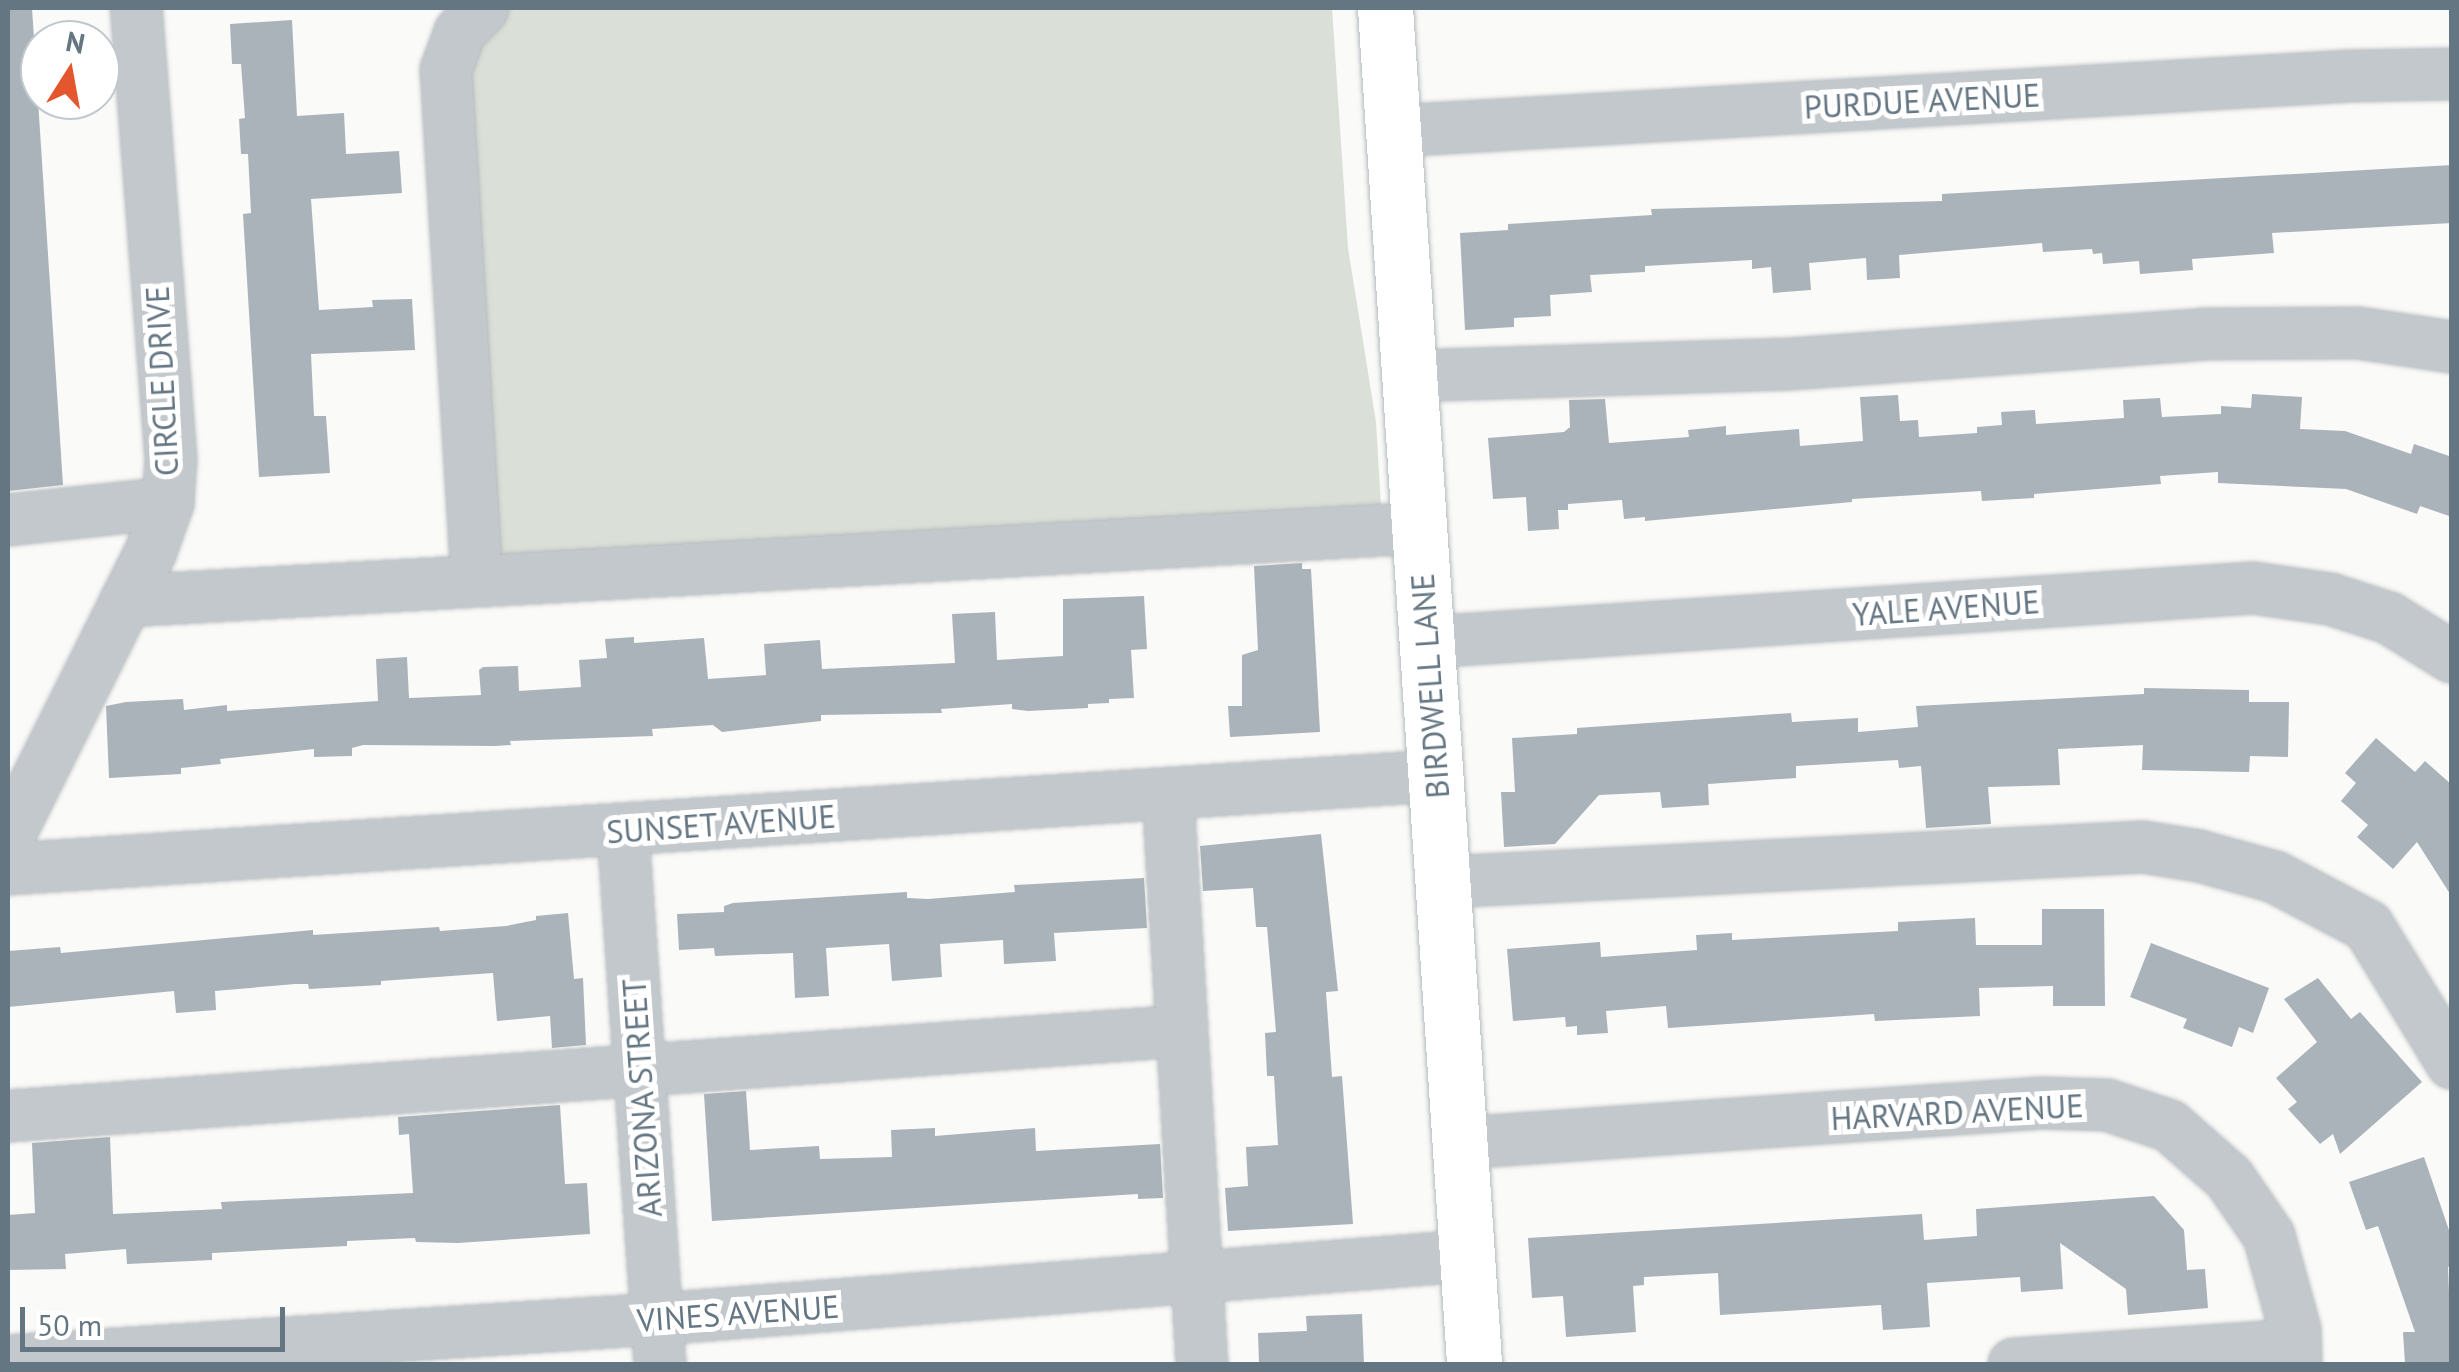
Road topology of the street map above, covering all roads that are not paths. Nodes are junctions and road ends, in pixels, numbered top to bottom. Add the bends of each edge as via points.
1 (136, 8) edge
2 (484, 8) edge
3 (1385, 8) edge
4 (2452, 74) edge
5 (1393, 132) junction
6 (2452, 347) edge
7 (1409, 376) junction
8 (168, 503) junction
9 (8, 520) edge
10 (1419, 528) junction
11 (477, 581) junction
12 (126, 601) junction
13 (1427, 642) junction
14 (2452, 657) edge
15 (1435, 776) junction
16 (1168, 794) junction
17 (623, 830) junction
18 (8, 838) edge
19 (8, 869) edge
20 (1442, 882) junction
21 (1181, 1032) junction
22 (2452, 1063) edge
23 (640, 1070) junction
24 (8, 1116) edge
25 (1460, 1144) junction
26 (1467, 1256) junction
27 (1196, 1277) junction
28 (658, 1342) edge
29 (2296, 1355) edge
30 (8, 1361) edge
31 (1202, 1364) edge
32 (1474, 1364) edge
33 (2014, 1364) edge

1 - 8 street, CIRCLE DRIVE via 172,460
2 - 11 street via 460,32 446,70
3 - 5 main road, BIRDWELL LANE
4 - 5 street, PURDUE AVENUE
5 - 7 main road, BIRDWELL LANE
6 - 7 street via 2358,333 2204,334 1790,364
7 - 10 main road, BIRDWELL LANE
8 - 9 street
8 - 12 street, CIRCLE DRIVE
10 - 11 street
10 - 13 main road, BIRDWELL LANE
11 - 12 street
12 - 18 street, CIRCLE DRIVE
13 - 14 street, YALE AVENUE via 2253,588 2330,598 2389,618
13 - 15 main road, BIRDWELL LANE
15 - 16 street, SUNSET AVENUE
15 - 20 main road, BIRDWELL LANE
16 - 17 street, SUNSET AVENUE
16 - 21 street
17 - 19 street, SUNSET AVENUE
17 - 23 street, ARIZONA STREET
20 - 22 street via 2143,848 2199,856 2275,877 2368,926
20 - 25 main road, BIRDWELL LANE
21 - 23 street
21 - 27 street
23 - 24 street
23 - 28 street, ARIZONA STREET
25 - 26 main road, BIRDWELL LANE
25 - 29 street, HARVARD AVENUE via 2042,1103 2107,1105 2170,1126 2230,1178 2269,1236
26 - 27 street, VINES AVENUE
26 - 32 main road, BIRDWELL LANE
27 - 28 street, VINES AVENUE
27 - 31 street
28 - 30 street, VINES AVENUE
29 - 33 street

